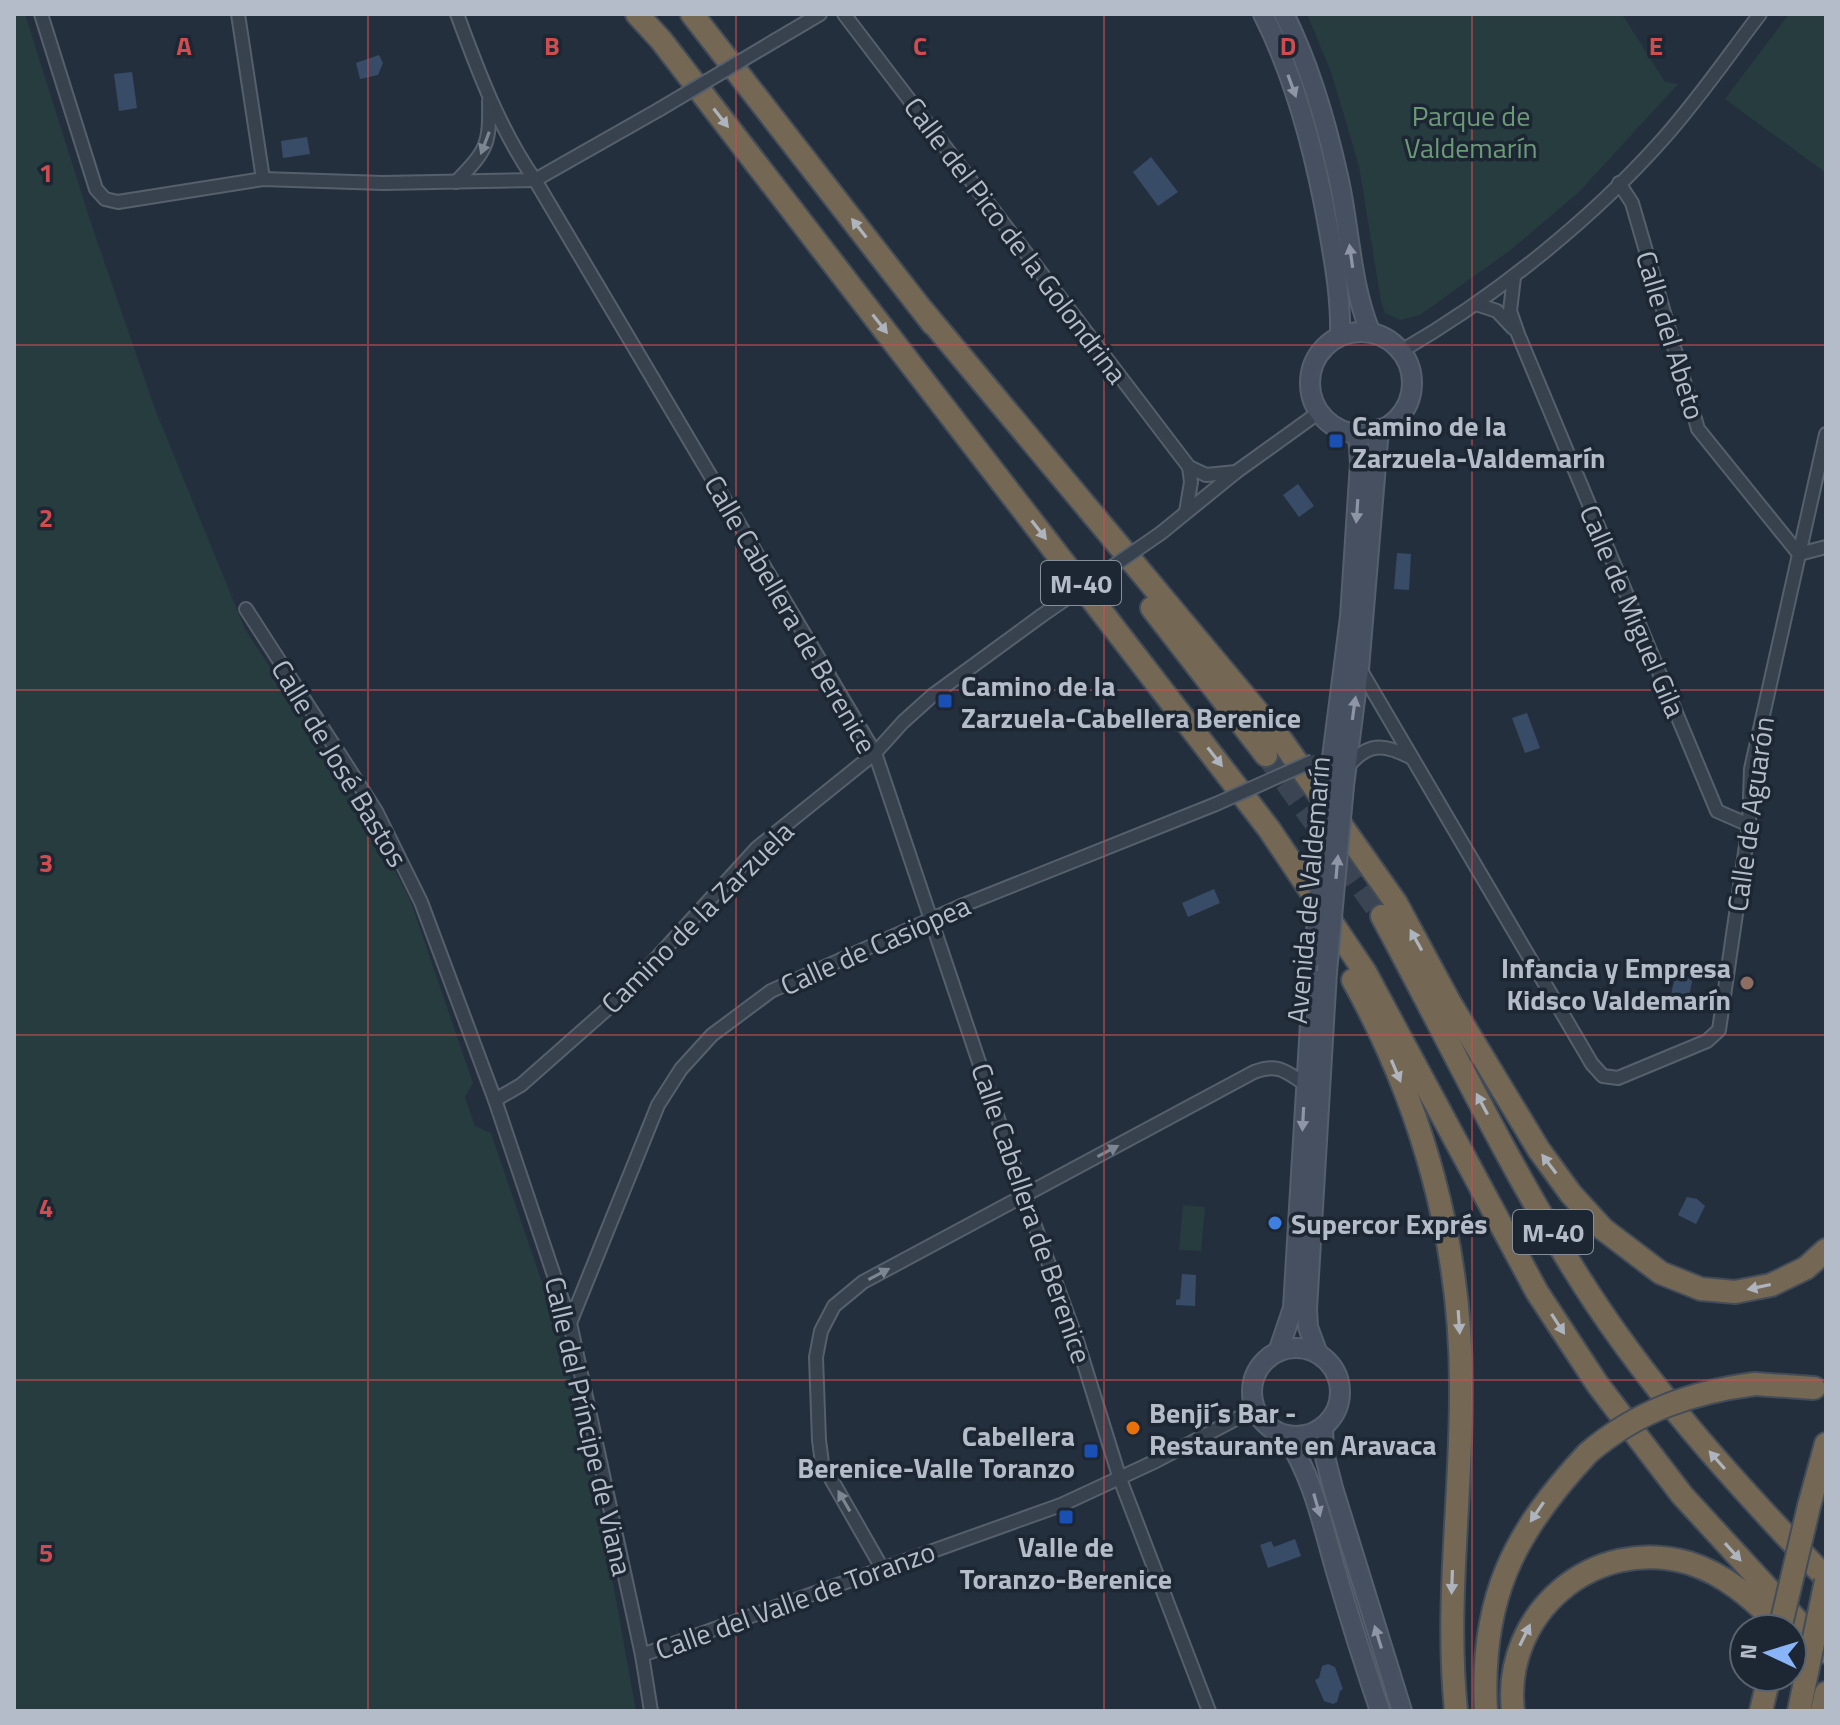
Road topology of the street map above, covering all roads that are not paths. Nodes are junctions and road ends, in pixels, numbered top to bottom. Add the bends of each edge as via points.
1 (41, 14) edge
2 (238, 14) edge
3 (457, 14) edge
4 (637, 14) edge
5 (692, 14) edge
6 (820, 14) edge
7 (844, 14) edge
8 (1263, 14) edge
9 (1284, 14) edge
10 (1760, 14) edge
11 (489, 94) junction
12 (263, 179) junction
13 (535, 180) junction
14 (456, 182) junction
15 (1619, 183) junction
16 (1514, 277) junction
17 (1476, 304) junction
18 (924, 312) junction
19 (1370, 331) junction
20 (1518, 334) junction
21 (1340, 335) junction
22 (1403, 350) junction
23 (1318, 413) junction
24 (1379, 429) junction
25 (1358, 433) junction
26 (1826, 434) edge
27 (1189, 467) junction
28 (1236, 472) junction
29 (1186, 512) junction
30 (1826, 547) edge
31 (1799, 554) junction
32 (246, 609) dead end
33 (1359, 669) junction
34 (1392, 725) junction
35 (1384, 747) junction
36 (875, 753) junction
37 (1266, 755) tunnel mouth
38 (1412, 758) junction
39 (1335, 768) junction
40 (1749, 825) junction
41 (1269, 829) junction
42 (1382, 916) tunnel mouth
43 (932, 919) junction
44 (1305, 1084) junction
45 (495, 1100) junction
46 (1024, 1196) junction
47 (1826, 1250) edge
48 (570, 1323) junction
49 (1278, 1352) junction
50 (1318, 1354) junction
51 (1814, 1388) dead end
52 (1255, 1409) junction
53 (1323, 1427) junction
54 (1285, 1435) junction
55 (1826, 1444) edge
56 (1826, 1462) edge
57 (1120, 1479) junction
58 (1812, 1510) junction
59 (1769, 1518) junction
60 (882, 1568) junction
61 (1826, 1568) edge
62 (1826, 1579) edge
63 (1766, 1613) edge
64 (1788, 1613) edge
65 (1826, 1652) edge
66 (642, 1655) junction
67 (1817, 1670) edge
68 (1826, 1693) edge
69 (651, 1711) edge
70 (1209, 1711) edge
71 (1380, 1711) edge
72 (1402, 1711) edge
73 (1456, 1711) edge
74 (1486, 1711) edge
75 (1513, 1711) edge
76 (1799, 1711) edge
77 (1822, 1711) edge

1 - 12 street via 96,189 105,199 118,202
2 - 12 street
3 - 11 street, Calle Cabellera de Berenice
4 -> 41 highway, M-40
18 -> 5 highway, M-40
6 - 13 street, bridge
7 - 27 street, Calle del Pico de la Golondrina
8 -> 21 street via 1300,106 1320,180 1341,302
19 -> 9 street via 1357,300 1338,176 1317,100
10 - 15 street via 1672,129
11 - 13 street, Calle Cabellera de Berenice
11 -> 14 street via 490,135 483,152
12 - 14 street
13 - 14 street
13 - 36 street, Calle Cabellera de Berenice
15 - 16 street
15 - 31 street, Calle del Abeto via 1632,203 1698,429
16 - 17 street
16 - 20 street, Calle de Miguel Gila via 1510,311
17 - 20 street, Calle de Miguel Gila via 1497,311
17 - 22 street
18 - 37 highway, M-40
47 -> 18 highway via 1806,1268 1771,1285 1735,1292 1701,1289 1661,1273 1603,1229 1539,1150 1396,903 1282,741
19 - 21 street
19 - 22 street
20 - 40 street, Calle de Miguel Gila via 1717,811
21 - 23 street via 1325,345 1312,368 1310,397
22 - 24 street via 1413,375 1409,401 1393,423
23 - 25 street via 1340,430
23 - 28 street, Camino de la Zarzuela
24 - 25 street
24 - 33 street, Avenida de Valdemarín
25 -> 39 street, Avenida de Valdemarín via 1350,617
26 - 31 street, Calle de Aguarón
27 - 28 street via 1206,475
27 - 29 street
28 - 29 street, Camino de la Zarzuela
29 - 36 street, Camino de la Zarzuela, bridge via 933,695
30 - 31 street
31 - 40 street, Calle de Aguarón via 1751,769
32 - 45 street, Calle de José Bastos via 382,824 421,902
33 - 34 street, Calle de Aguarón
39 -> 33 street, Avenida de Valdemarín
34 - 35 street
34 - 38 street, Calle de Aguarón
35 - 38 street
35 - 39 street, Calle de Casiopea
36 - 43 street, Calle Cabellera de Berenice
36 - 45 street, Camino de la Zarzuela via 757,848 623,995 521,1085
38 - 40 street, Calle de Aguarón via 1603,1076 1618,1078 1707,1041 1719,1030
39 - 43 street, Calle de Casiopea, bridge via 1216,804
39 - 44 street, Avenida de Valdemarín, bridge
50 -> 39 street, Avenida de Valdemarín, bridge via 1307,1309
41 -> 65 highway, M-40 via 1365,972 1537,1292 1598,1385 1682,1495
41 -> 73 highway via 1390,1055 1416,1117 1446,1224 1461,1360 1451,1613
59 -> 42 highway, M-40 via 1638,1363 1574,1269
43 - 46 street, Calle Cabellera de Berenice
43 - 48 street, Calle de Casiopea via 771,991 701,1046 658,1105
46 -> 44 street via 1254,1072 1279,1069
44 -> 49 street, Avenida de Valdemarín via 1293,1308
45 - 48 street, Calle del Príncipe de Viana
46 - 57 street, Calle Cabellera de Berenice
60 -> 46 street via 822,1463 816,1357 821,1331 834,1306 863,1282
48 - 66 street, Calle del Príncipe de Viana
49 - 50 street via 1299,1348
49 - 52 street via 1255,1375
50 - 53 street via 1335,1373 1339,1389 1337,1406
51 -> 74 highway, bridge via 1755,1384 1699,1393 1630,1422 1588,1453 1536,1513 1509,1562 1489,1634
52 - 54 street via 1270,1428
52 - 57 street, Calle del Valle de Toranzo
53 - 54 street via 1305,1435
72 -> 53 street via 1333,1488
54 -> 71 street via 1314,1494
55 - 58 highway
56 - 58 highway
57 - 60 street, Calle del Valle de Toranzo
57 - 70 street, Calle Cabellera de Berenice
58 - 64 highway, bridge
59 - 61 highway
59 - 62 highway, M-40
60 - 66 street, Calle del Valle de Toranzo
62 - 67 highway, bridge
75 -> 63 highway via 1515,1663 1528,1628 1548,1601 1592,1570 1661,1558 1704,1569 1738,1587
66 - 69 street, Calle del Príncipe de Viana
67 - 76 highway
68 - 77 highway

